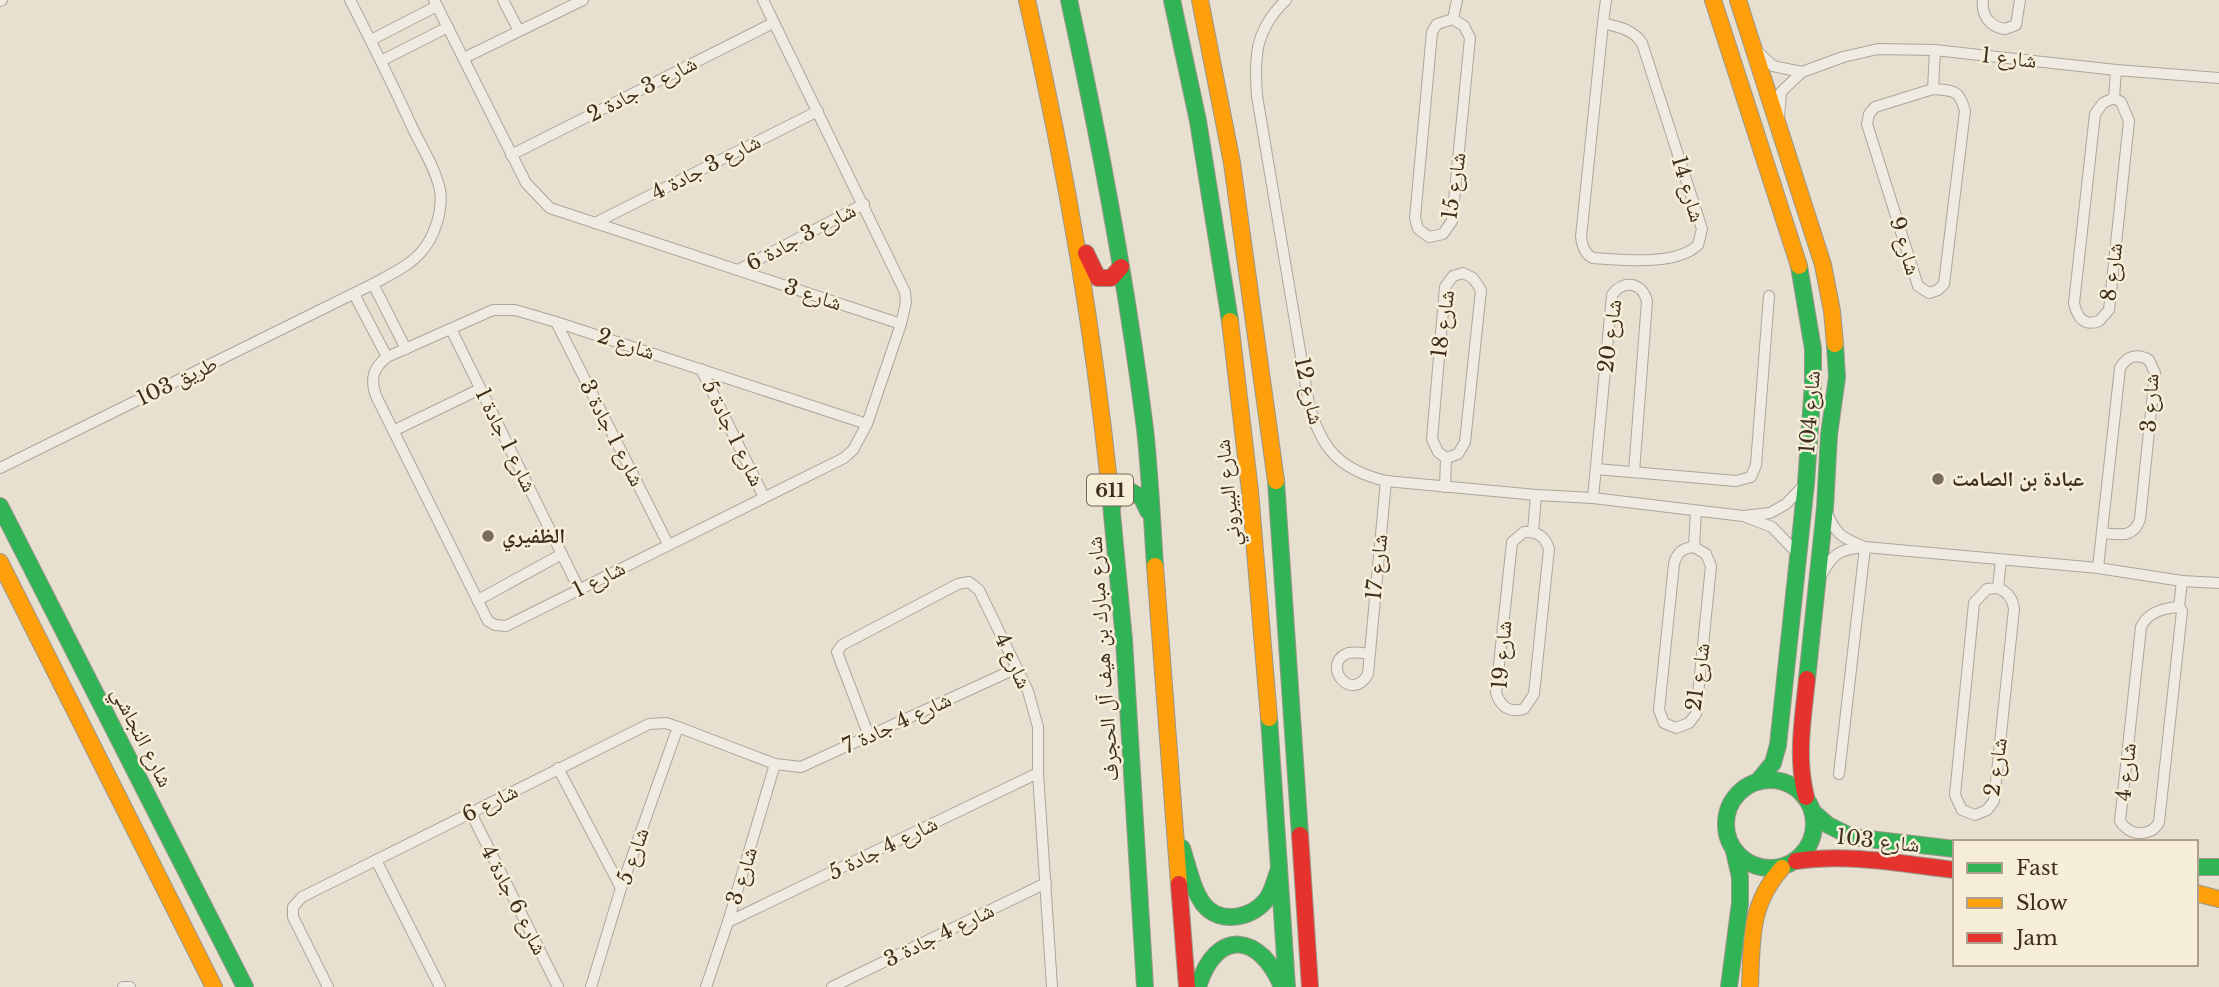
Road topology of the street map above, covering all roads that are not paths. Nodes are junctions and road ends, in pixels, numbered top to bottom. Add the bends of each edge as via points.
1 (350, 0) edge
2 (503, 0) edge
3 (583, 0) edge
4 (763, 0) edge
5 (1027, 0) edge
6 (1069, 0) edge
7 (1172, 0) edge
8 (1200, 0) edge
9 (1286, 0) edge
10 (1457, 0) edge
11 (1606, 0) edge
12 (1713, 0) edge
13 (1738, 0) edge
14 (1983, 0) edge
15 (2020, 0) edge
16 (436, 3) edge
17 (1453, 19) junction
18 (774, 23) junction
19 (1603, 23) junction
20 (448, 27) junction
21 (519, 31) junction
22 (371, 40) junction
23 (1754, 48) junction
24 (1935, 50) junction
25 (464, 58) junction
26 (382, 61) junction
27 (2116, 70) junction
28 (1802, 72) junction
29 (2219, 78) edge
30 (1933, 89) junction
31 (2114, 98) junction
32 (818, 111) junction
33 (1779, 125) junction
34 (511, 155) junction
35 (1062, 165) junction
36 (864, 204) junction
37 (1810, 219) junction
38 (594, 223) junction
39 (1786, 224) junction
40 (1121, 267) junction
41 (738, 270) junction
42 (373, 284) junction
43 (354, 294) junction
44 (1769, 296) dead end
45 (1809, 316) junction
46 (1832, 316) junction
47 (556, 321) junction
48 (901, 324) junction
49 (451, 329) junction
50 (406, 349) junction
51 (387, 357) junction
52 (701, 369) junction
53 (481, 389) junction
54 (867, 424) junction
55 (393, 431) junction
56 (1447, 458) junction
57 (0, 468) edge
58 (1597, 469) junction
59 (1634, 471) junction
60 (1386, 481) junction
61 (1806, 483) junction
62 (1445, 487) junction
63 (1536, 495) junction
64 (764, 497) junction
65 (1593, 498) junction
66 (0, 506) edge
67 (1112, 506) junction
68 (1825, 508) junction
69 (1696, 511) junction
70 (1743, 516) junction
71 (1151, 518) junction
72 (1533, 532) junction
73 (2104, 533) junction
74 (668, 544) junction
75 (1694, 547) junction
76 (1865, 547) junction
77 (562, 554) junction
78 (1798, 554) junction
79 (2001, 560) junction
80 (0, 562) edge
81 (2098, 568) junction
82 (1257, 575) junction
83 (1282, 575) junction
84 (1818, 579) junction
85 (2182, 581) junction
86 (2219, 583) edge
87 (1998, 588) junction
88 (579, 589) junction
89 (478, 600) junction
90 (2179, 607) junction
91 (1259, 612) junction
92 (1285, 612) junction
93 (68, 638) junction
94 (43, 648) junction
95 (1369, 654) dead end
96 (1017, 668) junction
97 (87, 675) junction
98 (61, 684) junction
99 (678, 727) junction
100 (869, 736) junction
101 (775, 764) junction
102 (558, 768) junction
103 (1038, 773) junction
104 (1839, 774) dead end
105 (1759, 780) junction
106 (1810, 805) junction
107 (471, 813) junction
108 (1175, 826) junction
109 (1953, 849) edge
110 (1734, 851) junction
111 (376, 860) junction
112 (1789, 864) junction
113 (2198, 867) edge
114 (2219, 867) edge
115 (1279, 868) junction
116 (1953, 870) edge
117 (1046, 883) junction
118 (621, 888) junction
119 (2198, 894) edge
120 (2219, 899) edge
121 (728, 922) junction
122 (123, 987) edge
123 (130, 987) edge
124 (214, 987) edge
125 (245, 987) edge
126 (328, 987) edge
127 (440, 987) edge
128 (558, 987) edge
129 (591, 987) edge
130 (706, 987) edge
131 (832, 987) edge
132 (1052, 987) edge
133 (1145, 987) edge
134 (1188, 987) edge
135 (1198, 987) edge
136 (1284, 987) edge
137 (1310, 987) edge
138 (1729, 987) edge
139 (1750, 987) edge

1 - 22 street, طريق 103
2 - 21 street
3 - 21 street
4 - 18 street
5 - 35 street, شارع مبارك بن هيف آل الحجرف / 611
6 - 40 street, 611
7 - 82 street, شارع البيروني via 1229,310
8 - 83 street via 1232,163 1255,316 1278,497
9 - 60 street, شارع 12 via 1267,22 1255,66 1309,404 1316,429 1344,465
10 - 17 street
11 - 19 street, شارع 14
12 - 39 street, شارع 104
13 - 23 street, شارع 104
14 - 15 street via 1986,17 2006,29 2016,24
16 - 20 street
16 - 22 street
17 - 17 street, شارع 15 via 1437,24 1433,32 1415,218 1418,229 1429,237 1443,234 1452,222 1470,38 1464,26
18 - 32 street
18 - 34 street, شارع 3 جادة 2
19 - 19 street, شارع 14 via 1582,243 1593,258 1637,261 1684,254 1698,245 1702,229 1642,43 1625,28
20 - 25 street, شارع 3
20 - 26 street
21 - 25 street
22 - 26 street, طريق 103
23 - 28 street via 1773,66
23 - 33 street, شارع 104
24 - 27 street, شارع 1
24 - 28 street, شارع 1 via 1878,49
24 - 30 street
25 - 34 street, شارع 3
26 - 42 street, طريق 103 via 440,190 439,213 422,251
27 - 29 street, شارع 1
27 - 31 street
28 - 33 street via 1781,92
30 - 30 street, شارع 9 via 1875,107 1867,124 1918,286 1929,293 1944,284 1965,111 1955,91
31 - 31 street, شارع 8 via 2098,109 2094,128 2074,303 2088,324 2099,321 2109,310 2129,121 2121,102
32 - 36 street
32 - 38 street, شارع 3 جادة 4
33 - 37 street, شارع 104
34 - 38 street, شارع 3 via 542,202
35 - 40 street via 1095,275 1109,280
35 - 67 street, شارع مبارك بن هيف آل الحجرف / 611 via 1087,306
36 - 41 street, شارع 3 جادة 6
36 - 48 street via 905,292
37 - 39 street via 1798,228
37 - 46 street, شارع 104
38 - 41 street, شارع 3
39 - 45 street, شارع 104
40 - 71 street, 611 via 1145,431
41 - 48 street, شارع 3
42 - 43 street, طريق 103
42 - 50 street
43 - 51 street
43 - 57 street, طريق 103
44 - 59 street via 1756,466 1751,477 1736,481
45 - 46 street via 1820,311
45 - 61 street, شارع 104 via 1814,383
46 - 68 street, شارع 104 via 1837,377
47 - 49 street, شارع 2 via 502,309
47 - 52 street, شارع 2
47 - 74 street, شارع 1 جادة 3
48 - 54 street, شارع 1
49 - 50 street, شارع 2
49 - 53 street, شارع 1 جادة 1
50 - 51 street, شارع 2
51 - 55 street, شارع 1 via 373,373 372,385
52 - 54 street, شارع 2
52 - 64 street, شارع 1 جادة 5
53 - 55 street
53 - 77 street, شارع 1 جادة 1
54 - 64 street, شارع 1 via 844,458
55 - 89 street, شارع 1
56 - 56 street, شارع 18 via 1458,454 1465,442 1481,290 1474,278 1463,273 1453,276 1445,287 1434,412 1433,444
56 - 62 street, شارع 18
58 - 59 street
58 - 59 street, شارع 20 via 1612,295 1621,285 1631,284 1642,290 1647,301
58 - 65 street, شارع 20
60 - 62 street, شارع 12
60 - 95 street, شارع 17
61 - 70 street, شارع 12 via 1770,513
61 - 78 street, شارع 104
62 - 63 street, شارع 12
63 - 65 street, شارع 12
63 - 72 street
64 - 74 street, شارع 1
65 - 69 street, شارع 12
66 - 93 street, شارع النجاشي
67 - 71 street via 1117,497 1130,491 1143,498
67 - 133 street, شارع مبارك بن هيف آل الحجرف / 611
68 - 76 street via 1834,530
68 - 84 street, شارع 104
69 - 70 street, شارع 12
69 - 75 street
70 - 78 street, شارع 12 via 1772,527
71 - 108 street, 611
72 - 72 street, شارع 19 via 1520,534 1512,542 1496,693 1503,706 1514,711 1524,709 1532,700 1536,680 1549,549
73 - 73 street, شارع 3 via 2126,535 2136,529 2140,519 2155,373 2149,360 2138,356 2126,359 2120,368
73 - 81 street, شارع 3
74 - 88 street, شارع 1
75 - 75 street, شارع 21 via 1684,548 1674,564 1659,710 1664,723 1676,728 1696,714 1711,566 1706,554
76 - 79 street
76 - 84 street via 1846,549 1831,558
76 - 104 street
77 - 88 street, شارع 1 جادة 1
77 - 89 street
78 - 105 street, شارع 104 via 1778,745 1773,763
79 - 81 street
79 - 87 street
80 - 94 street
81 - 85 street
82 - 83 street via 1266,584
82 - 91 street, شارع البيروني
83 - 92 street
84 - 106 street, شارع 104 via 1800,748 1800,772
85 - 86 street
85 - 90 street, شارع 4
87 - 87 street, شارع 2 via 1987,589 1974,603 1955,795 1962,810 1971,815 1987,810 1994,800 2014,609 2011,598
88 - 89 street, شارع 1 via 506,626 488,621
90 - 90 street, شارع 4 via 2159,610 2141,627 2120,821 2141,834 2153,831 2159,822
91 - 92 street via 1270,604
91 - 115 street, شارع البيروني
92 - 137 street
93 - 94 street via 59,651
93 - 97 street, شارع النجاشي
94 - 98 street
96 - 100 street, شارع 4 جادة 7
96 - 100 street, شارع 4 via 979,590 969,582 958,584 842,645 837,652
96 - 103 street, شارع 4 via 1038,727
97 - 98 street via 68,675
97 - 125 street, شارع النجاشي
98 - 124 street
99 - 101 street, شارع 6
99 - 102 street, شارع 6 via 649,724
99 - 118 street, شارع 5
100 - 101 street, شارع 4 جادة 7 via 801,767
101 - 121 street, شارع 3
102 - 107 street, شارع 6
102 - 118 street
103 - 117 street, شارع 4
103 - 121 street, شارع 4 جادة 5
105 - 106 street via 1793,786
105 - 110 street via 1740,791 1728,809 1725,831
106 - 109 street, شارع 103 via 1828,825 1852,837
106 - 112 street via 1815,831 1809,848
107 - 111 street, شارع 6
107 - 128 street, شارع 6 جادة 4
108 - 115 street via 1200,900 1223,917 1253,912 1266,901
108 - 134 street, 611
110 - 112 street via 1747,863 1764,869
110 - 138 street via 1740,903
111 - 126 street, شارع 6 via 302,897 293,907 293,917
111 - 127 street
112 - 116 street, شارع 103 via 1818,856
112 - 139 street via 1765,888 1759,904
113 - 114 street
115 - 136 street, شارع البيروني
117 - 131 street, شارع 4 جادة 3
117 - 132 street, شارع 4
118 - 129 street, شارع 5
119 - 120 street
121 - 130 street, شارع 3
122 - 123 street
135 - 136 street via 1214,953 1239,944 1263,955

